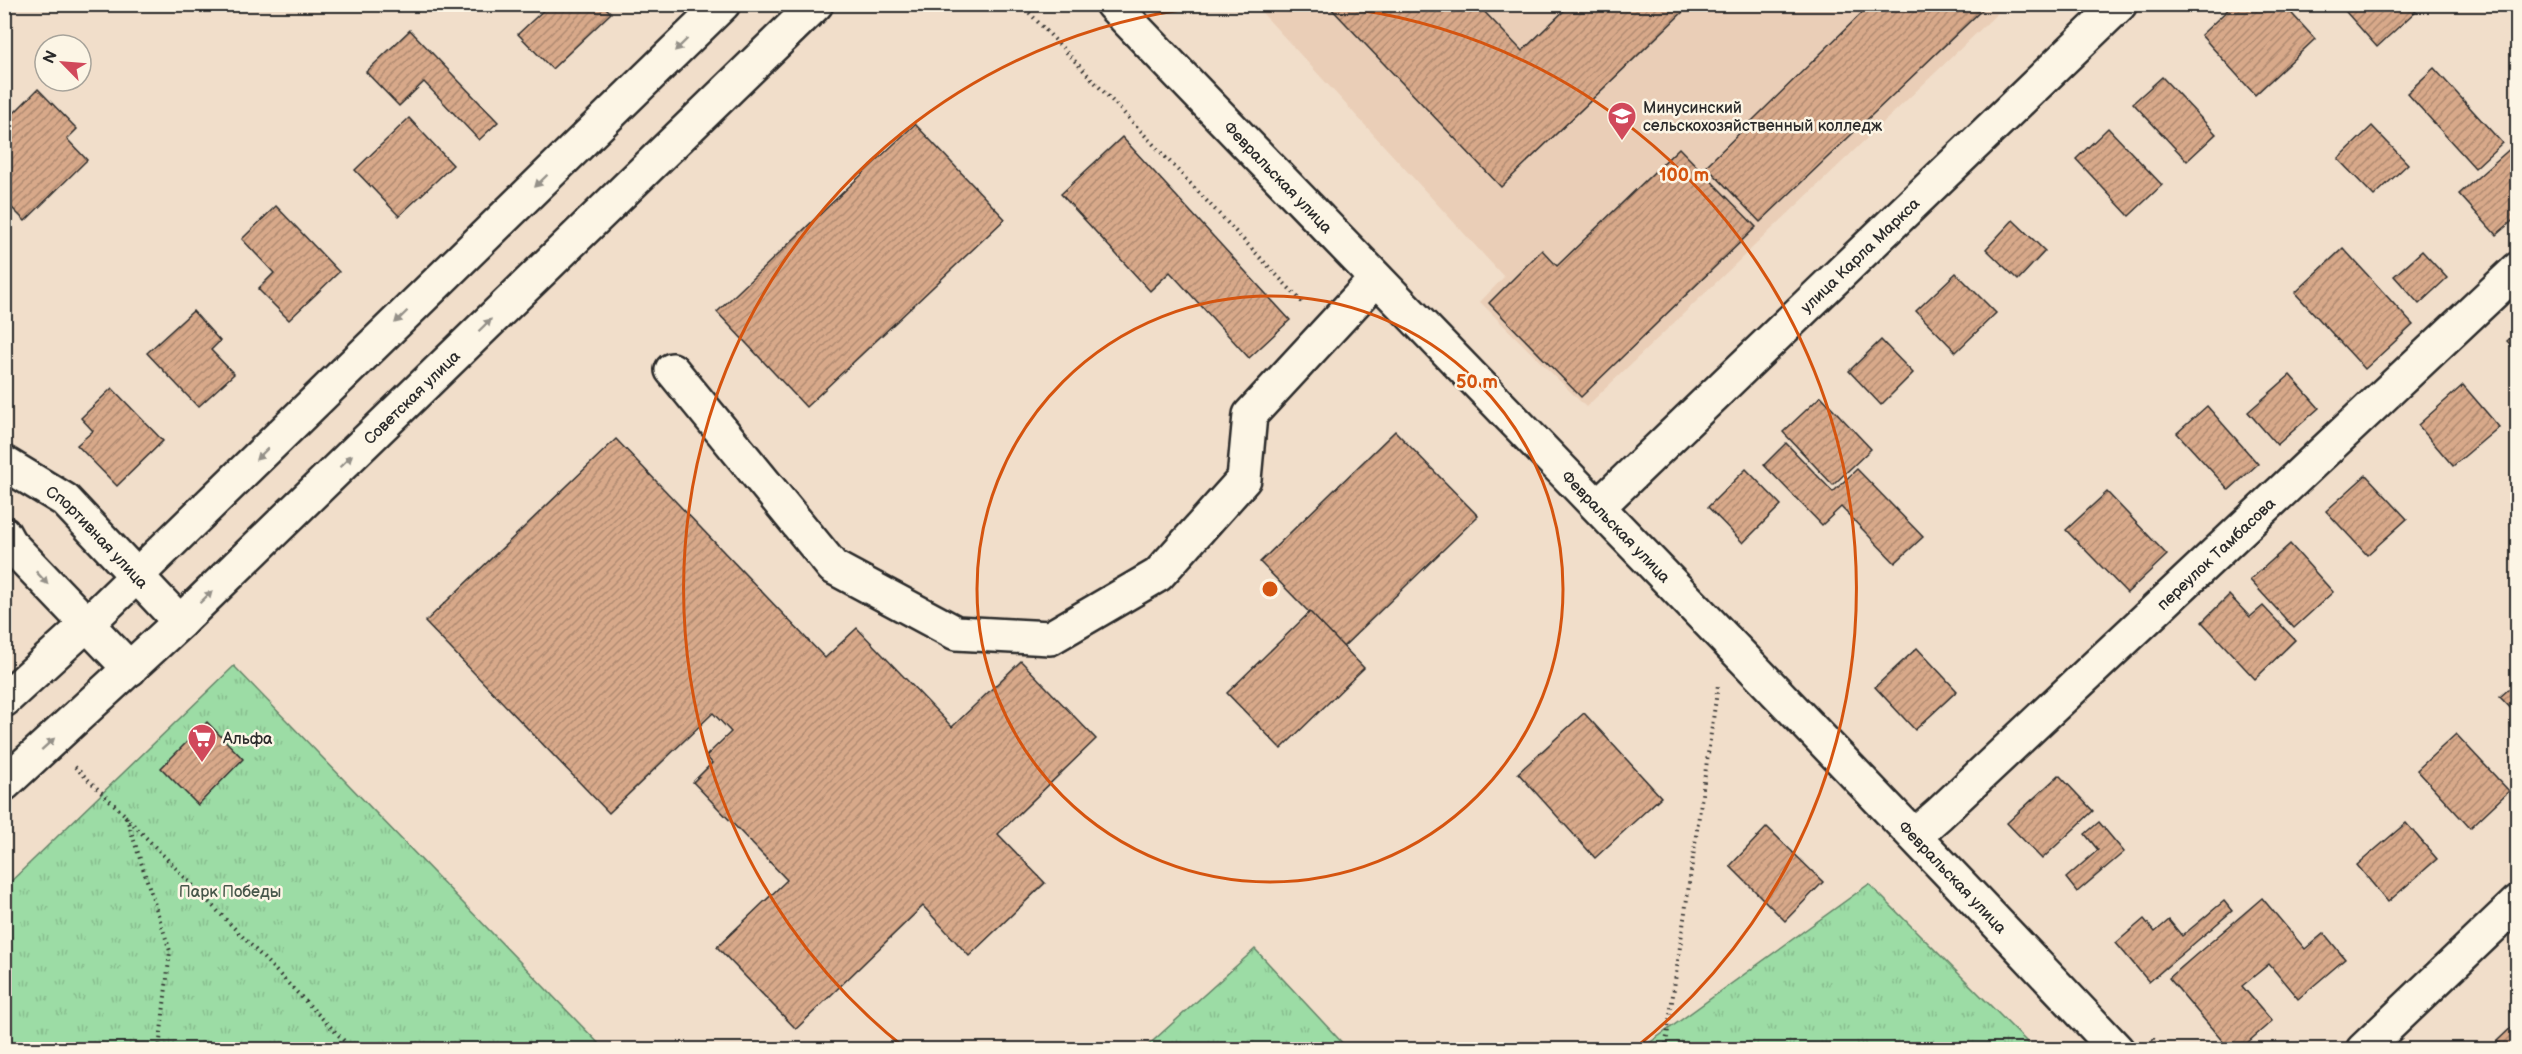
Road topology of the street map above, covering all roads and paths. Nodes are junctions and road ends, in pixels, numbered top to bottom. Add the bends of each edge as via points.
1 (723, 4) edge
2 (816, 4) edge
3 (1021, 4) edge
4 (1112, 4) edge
5 (2120, 4) edge
6 (2517, 269) edge
7 (1376, 279) junction
8 (1305, 304) dead end
9 (672, 370) dead end
10 (4, 462) edge
11 (1599, 506) junction
12 (4, 534) edge
13 (136, 576) junction
14 (180, 622) junction
15 (86, 625) junction
16 (130, 669) junction
17 (1720, 677) dead end
18 (4, 700) edge
19 (74, 766) dead end
20 (4, 784) edge
21 (125, 816) junction
22 (1915, 835) junction
23 (2517, 902) edge
24 (159, 1050) edge
25 (353, 1050) edge
26 (1665, 1050) edge
27 (2117, 1050) edge
28 (2363, 1050) edge

1 -> 13 street
14 -> 2 street, Советская улица
3 - 8 path
4 - 7 street, Февральская улица
5 - 11 street, улица Карла Маркса
6 - 22 street, переулок Тамбасова
7 - 9 street via 1250,415 1244,479 1158,575 1050,638 956,633 833,567
7 - 11 street, Февральская улица
10 - 13 street, Спортивная улица via 65,500
11 - 22 street, Февральская улица
12 -> 15 street
13 - 14 street, Спортивная улица
13 - 15 street
14 - 16 street, Советская улица
15 - 16 street
15 - 18 street
20 -> 16 street, Советская улица
17 - 26 path
19 - 21 path
21 - 24 path via 170,951
21 - 25 path
22 - 27 street, Февральская улица
23 - 28 street

